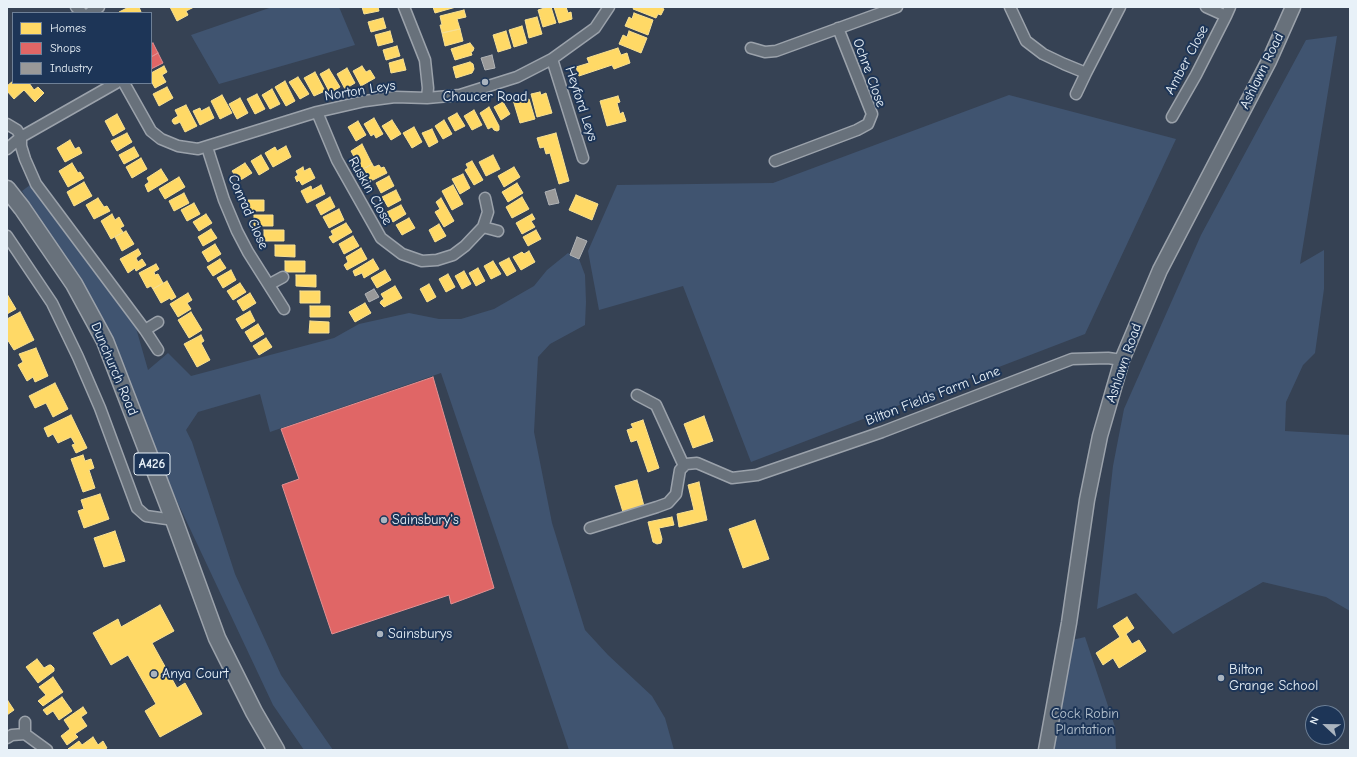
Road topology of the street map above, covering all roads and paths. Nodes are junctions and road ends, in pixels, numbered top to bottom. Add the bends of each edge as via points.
1 (404, 7) edge
2 (609, 7) edge
3 (897, 7) edge
4 (1010, 7) edge
5 (1120, 7) edge
6 (1206, 7) edge
7 (1293, 7) edge
8 (1228, 12) edge
9 (838, 28) junction
10 (751, 48) dead end
11 (552, 60) junction
12 (1086, 73) junction
13 (114, 84) edge
14 (125, 84) edge
15 (1076, 94) dead end
16 (427, 98) junction
17 (317, 112) junction
18 (1172, 117) dead end
19 (7, 124) edge
20 (21, 137) junction
21 (207, 147) junction
22 (7, 149) edge
23 (583, 158) dead end
24 (775, 161) dead end
25 (7, 189) edge
26 (485, 198) dead end
27 (482, 227) junction
28 (498, 232) dead end
29 (7, 236) edge
30 (283, 277) dead end
31 (270, 284) junction
32 (284, 309) dead end
33 (158, 322) dead end
34 (145, 330) junction
35 (158, 350) dead end
36 (1122, 360) junction
37 (637, 395) dead end
38 (684, 466) junction
39 (174, 520) junction
40 (590, 528) dead end
41 (25, 722) dead end
42 (25, 734) junction
43 (7, 738) edge
44 (47, 750) edge
45 (276, 750) edge
46 (1046, 750) edge

1 - 16 street via 425,60
2 - 11 street, Norton Leys via 595,28
3 - 9 street
4 - 12 street via 1026,41 1043,54
5 - 12 street
6 - 8 street, Amber Close
7 - 36 main road, Ashlawn Road via 1269,61 1160,270
8 - 18 street, Amber Close
9 - 10 street via 776,51 765,52
9 - 24 street, Ochre Close via 872,114 868,124
11 - 16 street, Norton Leys via 517,77 460,95
11 - 23 street, Heyford Leys
12 - 15 street
13 - 20 street
14 - 21 street, Norton Leys via 151,131 161,139 178,146 198,149
16 - 17 street, Norton Leys via 395,97
17 - 21 street, Norton Leys
17 - 27 street, Ruskin Close via 337,160 380,238 389,245 402,254 422,261 437,260 453,255
19 - 20 street via 17,130
20 - 22 street
20 - 34 street via 25,159 36,184
21 - 31 street, Conrad Close via 237,231
25 - 39 highway, Dunchurch Road / A426 via 74,284 106,341
26 - 27 street, Ruskin Close via 488,212
27 - 28 street
29 - 39 street, Dunchurch Road via 52,303 78,357 137,508 146,516
30 - 31 street
31 - 32 street, Conrad Close
33 - 34 street
34 - 35 street
36 - 38 street, Bilton Fields Farm Lane via 1072,358 882,432 757,475 732,478 697,463
36 - 46 main road, Ashlawn Road via 1100,436 1087,500 1069,623
37 - 38 street via 656,405
38 - 40 street via 680,470 676,494 668,503
39 - 45 highway, Dunchurch Road / A426 via 217,638
41 - 42 street
42 - 43 street
42 - 44 street

